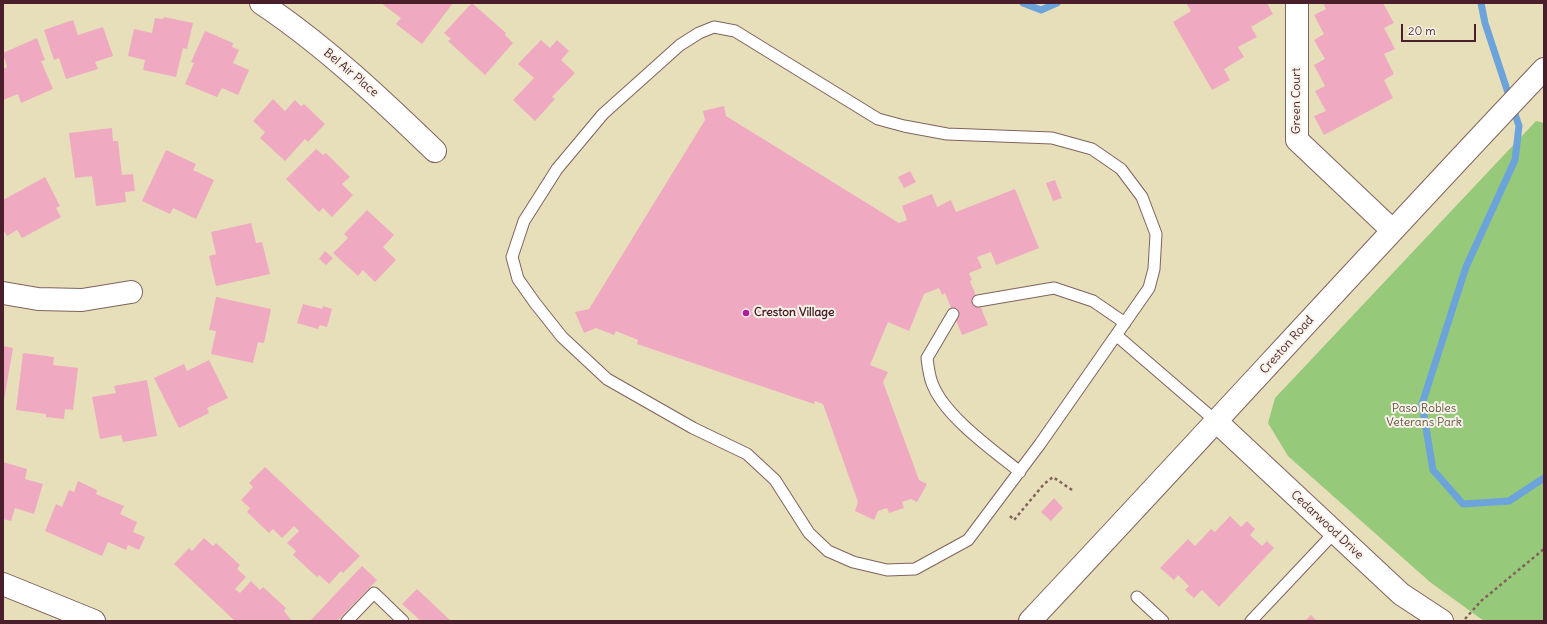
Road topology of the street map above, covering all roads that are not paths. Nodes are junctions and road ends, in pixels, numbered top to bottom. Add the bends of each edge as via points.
1 (261, 3) edge
2 (1297, 3) edge
3 (1544, 69) edge
4 (435, 151) dead end
5 (1392, 230) junction
6 (131, 292) dead end
7 (3, 293) edge
8 (978, 301) dead end
9 (954, 314) dead end
10 (1125, 323) junction
11 (1116, 335) junction
12 (1216, 422) junction
13 (1020, 472) junction
14 (1334, 532) junction
15 (3, 584) edge
16 (1137, 597) dead end
17 (1034, 619) edge
18 (94, 621) edge
19 (347, 621) edge
20 (403, 621) edge
21 (1163, 621) edge
22 (1251, 621) edge
23 (1442, 621) edge

1 - 4 street, Bel Air Place via 293,25 381,99
2 - 5 street, Green Court via 1297,140
3 - 5 street, Creston Road
5 - 12 street, Creston Road
6 - 7 street via 82,300 38,299
8 - 10 lane via 1054,288 1094,301
9 - 13 lane via 927,358 932,383 945,404 972,434
10 - 11 lane
10 - 13 lane via 1149,288 1154,269 1156,234 1142,197 1121,169 1092,149 1052,138 947,134 878,119 735,31 714,27 680,45 603,114 557,169 524,221 512,257 518,279 562,337 607,379 693,428 747,454 775,480 809,533 828,551 853,562 887,570 915,569 968,540
11 - 12 lane
11 - 13 lane
12 - 14 street, Cedarwood Drive
12 - 17 street, Creston Road
14 - 22 lane
14 - 23 street, Cedarwood Drive via 1401,594
15 - 18 street
16 - 21 lane
19 - 20 lane via 374,593

